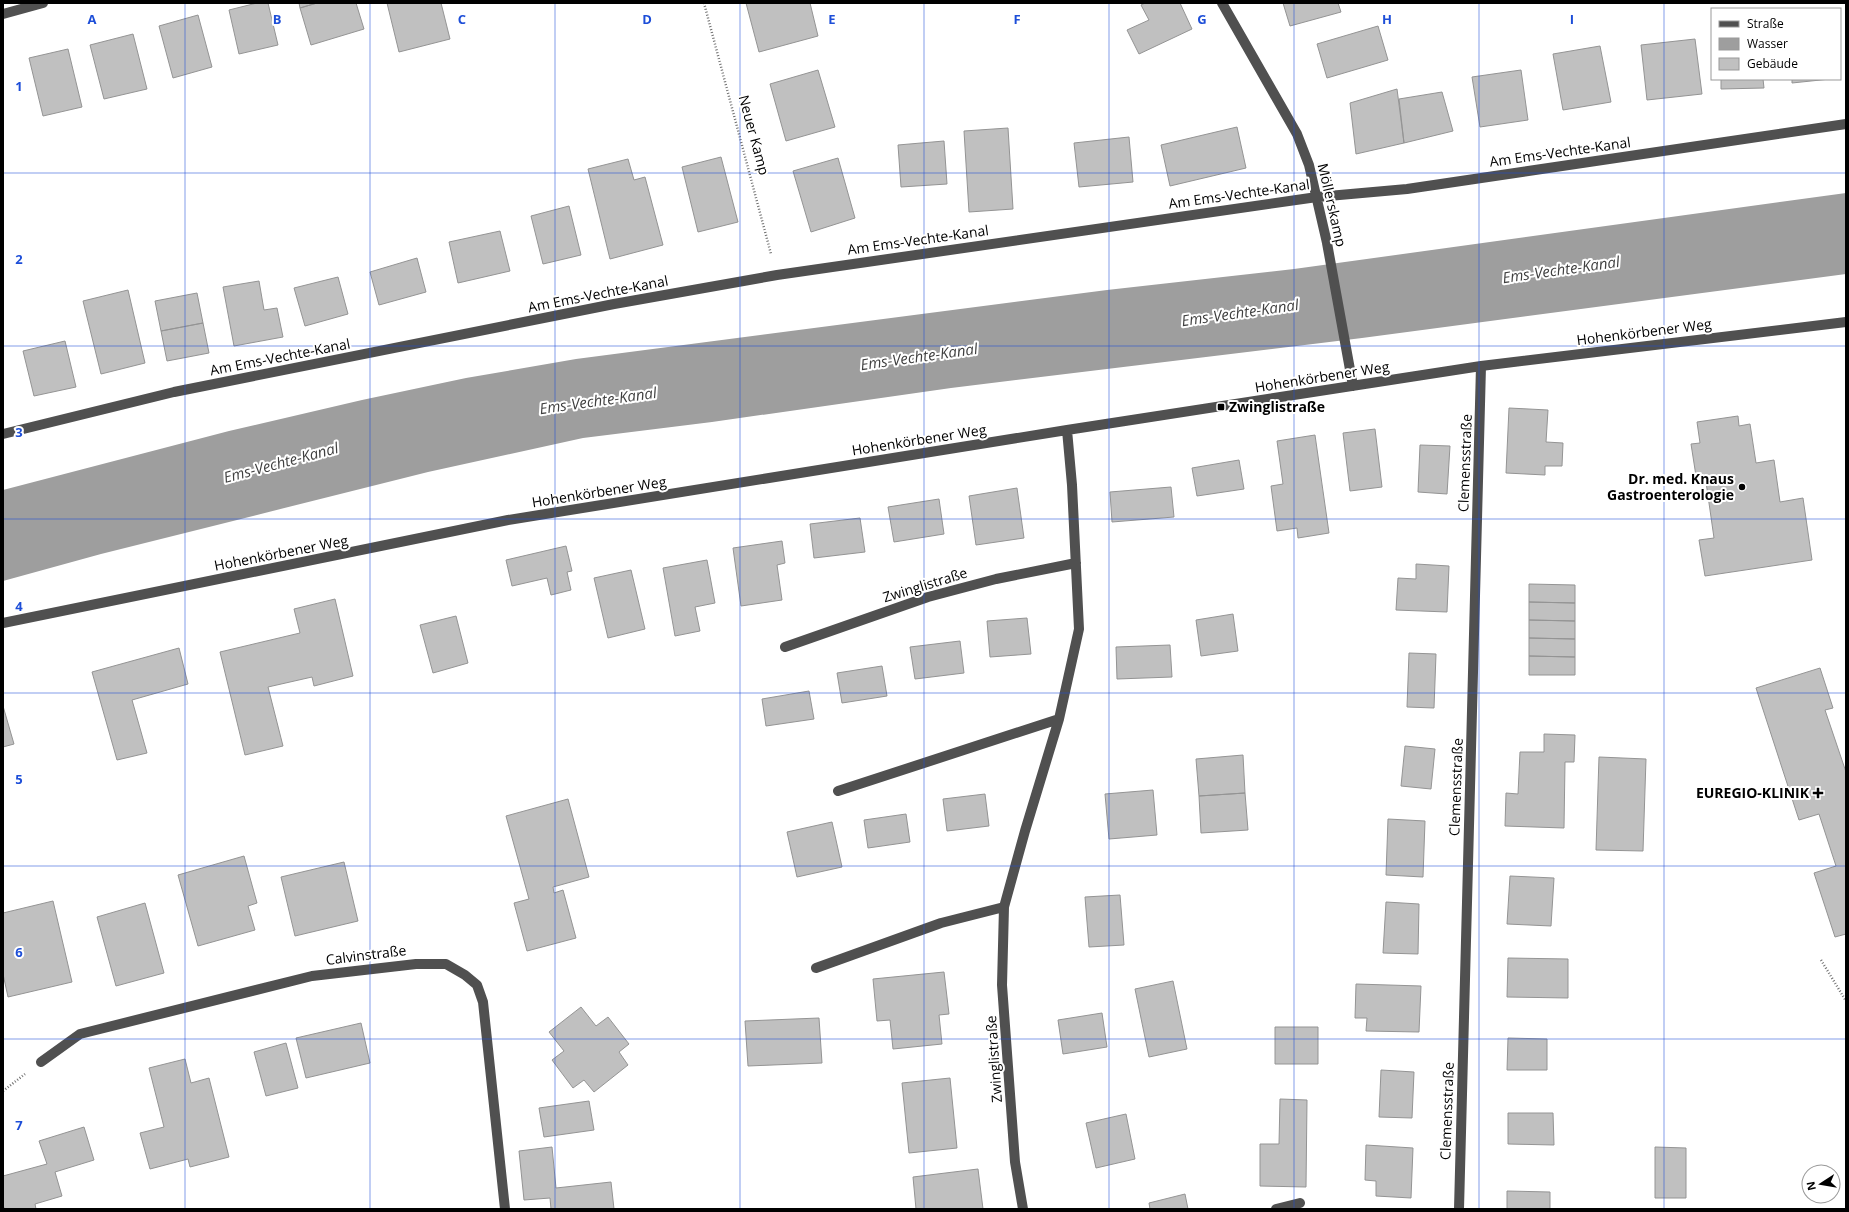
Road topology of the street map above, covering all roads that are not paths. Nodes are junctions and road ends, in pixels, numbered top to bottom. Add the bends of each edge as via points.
1 (43, 3) edge
2 (1222, 3) edge
3 (3, 14) edge
4 (1846, 124) edge
5 (1317, 197) junction
6 (1846, 322) edge
7 (1481, 366) junction
8 (1353, 386) junction
9 (1067, 430) junction
10 (3, 434) edge
11 (1076, 563) junction
12 (3, 623) edge
13 (785, 647) dead end
14 (1059, 720) junction
15 (838, 791) dead end
16 (1004, 907) junction
17 (816, 968) dead end
18 (41, 1062) road end
19 (1300, 1203) dead end
20 (505, 1209) edge
21 (1023, 1209) edge
22 (1276, 1209) edge
23 (1459, 1209) edge

1 - 3 street
2 - 5 street, Möllerskamp via 1297,134 1309,165
4 - 5 street, Am Ems-Vechte-Kanal via 1407,189
5 - 8 street, Möllerskamp
5 - 10 street, Am Ems-Vechte-Kanal via 777,275 614,304 182,391
6 - 7 street, Hohenkörbener Weg
7 - 8 street, Hohenkörbener Weg
7 - 23 street, Clemensstraße
8 - 9 street, Hohenkörbener Weg
9 - 11 street, Zwinglistraße
9 - 12 street, Hohenkörbener Weg via 508,520
11 - 13 street, Zwinglistraße via 996,579 928,597
11 - 14 street, Zwinglistraße via 1079,629
14 - 15 street
14 - 16 street, Zwinglistraße via 1024,831
16 - 17 street via 941,923
16 - 21 street, Zwinglistraße via 1002,985 1015,1162
18 - 20 street, Calvinstraße via 80,1034 312,976 416,964 446,964 477,985 483,1002
19 - 22 street

